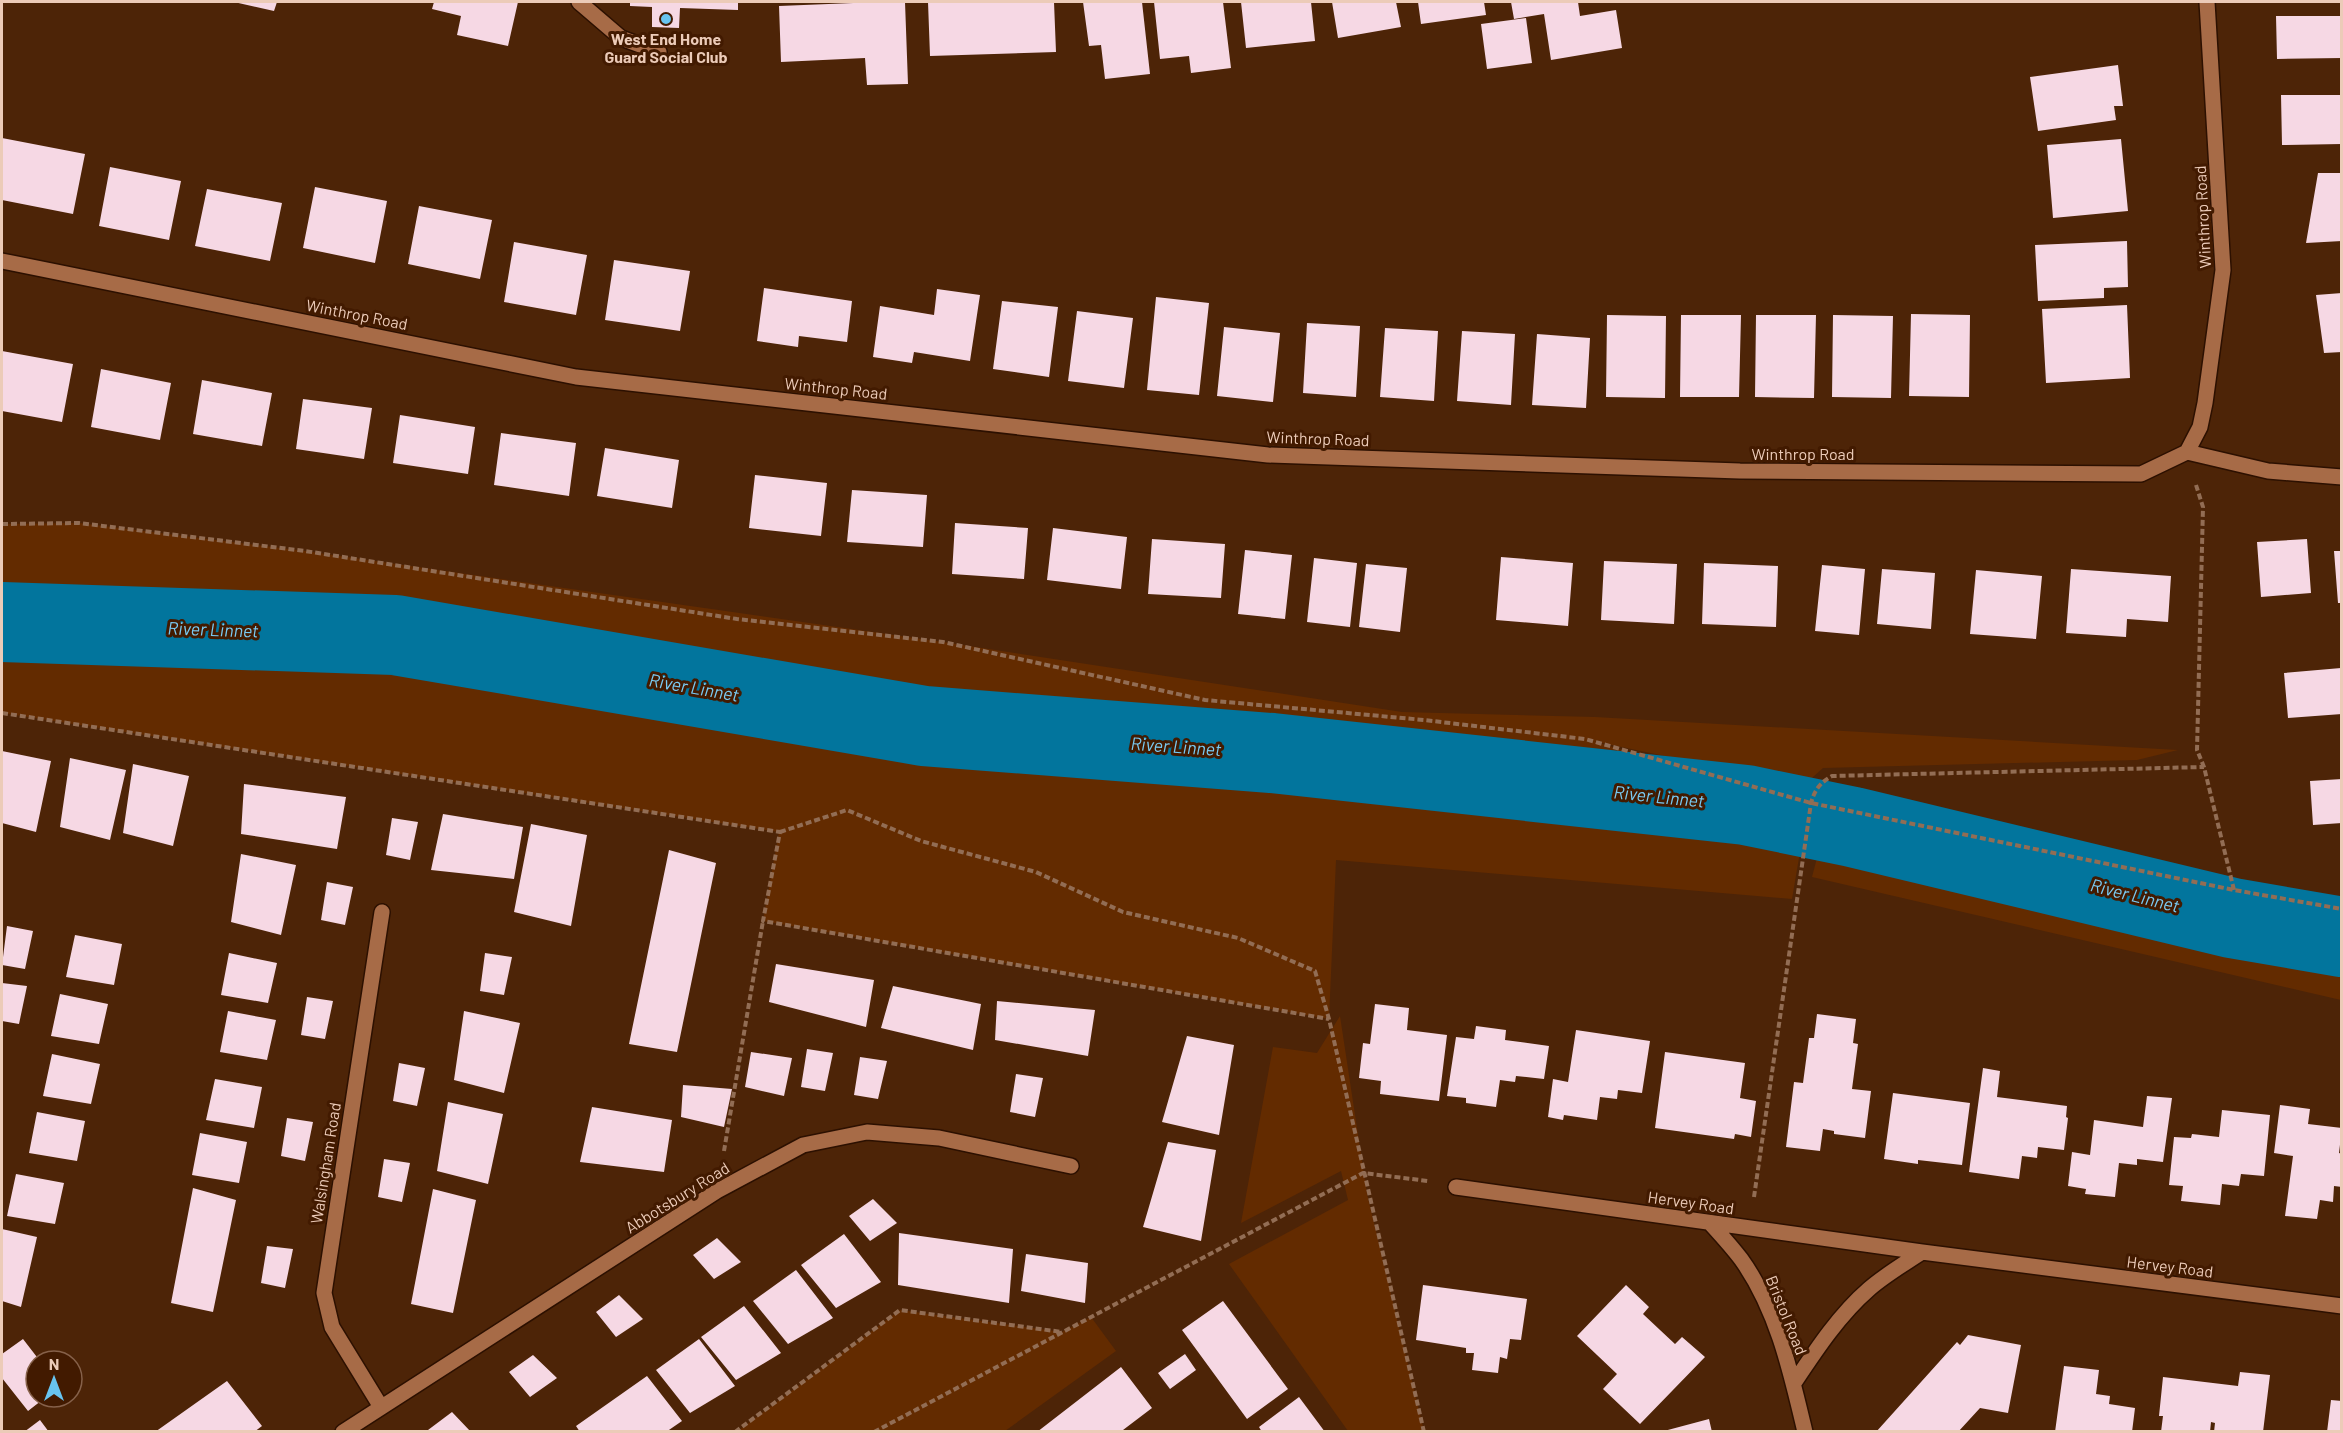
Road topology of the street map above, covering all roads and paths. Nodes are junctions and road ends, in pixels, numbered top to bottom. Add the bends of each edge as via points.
1 (579, 2) edge
2 (2207, 2) edge
3 (658, 52) dead end
4 (2, 261) edge
5 (2187, 452) junction
6 (2342, 477) edge
7 (2, 524) edge
8 (2, 713) edge
9 (2204, 767) junction
10 (1811, 803) junction
11 (780, 832) junction
12 (2234, 890) junction
13 (2342, 909) edge
14 (382, 912) dead end
15 (763, 921) junction
16 (1329, 1019) junction
17 (1071, 1166) dead end
18 (1363, 1173) junction
19 (1456, 1187) joint
20 (717, 1191) junction
21 (1711, 1224) junction
22 (1750, 1228) junction
23 (1922, 1252) junction
24 (2342, 1306) edge
25 (1062, 1332) junction
26 (1794, 1383) junction
27 (381, 1407) junction
28 (882, 1430) edge
29 (343, 1431) edge
30 (735, 1431) edge
31 (874, 1431) edge
32 (1424, 1431) edge
33 (1805, 1431) edge

1 - 3 street via 621,38
2 - 5 street, Winthrop Road via 2223,270 2200,427
4 - 5 street, Winthrop Road via 576,377 1268,455 1740,471 2140,474
5 - 6 street via 2268,471
5 - 9 path via 2203,507 2197,750
7 - 10 path via 79,523 305,551 737,619 943,642 1205,700 1585,739
8 - 11 path
9 - 10 path via 1832,776 1821,783
9 - 12 path
10 - 12 path
10 - 22 path
11 - 15 path
11 - 16 path via 847,810 921,841 1036,872 1123,912 1238,938 1315,971
12 - 13 path
14 - 27 street, Walsingham Road via 324,1293 332,1327
15 - 16 path
15 - 20 path
16 - 18 path
17 - 20 street, Abbotsbury Road via 939,1138 867,1132 803,1145
18 - 19 path
18 - 25 path
18 - 32 path
19 - 21 street, Hervey Road
20 - 27 street, Abbotsbury Road
21 - 22 street, Hervey Road
21 - 26 street, Bristol Road via 1755,1281
22 - 23 street, Hervey Road
23 - 24 street, Hervey Road
23 - 26 street via 1868,1290 1842,1317
25 - 28 path
25 - 30 path via 900,1310
26 - 33 street, Bristol Road
27 - 29 street, Abbotsbury Road
28 - 31 path

